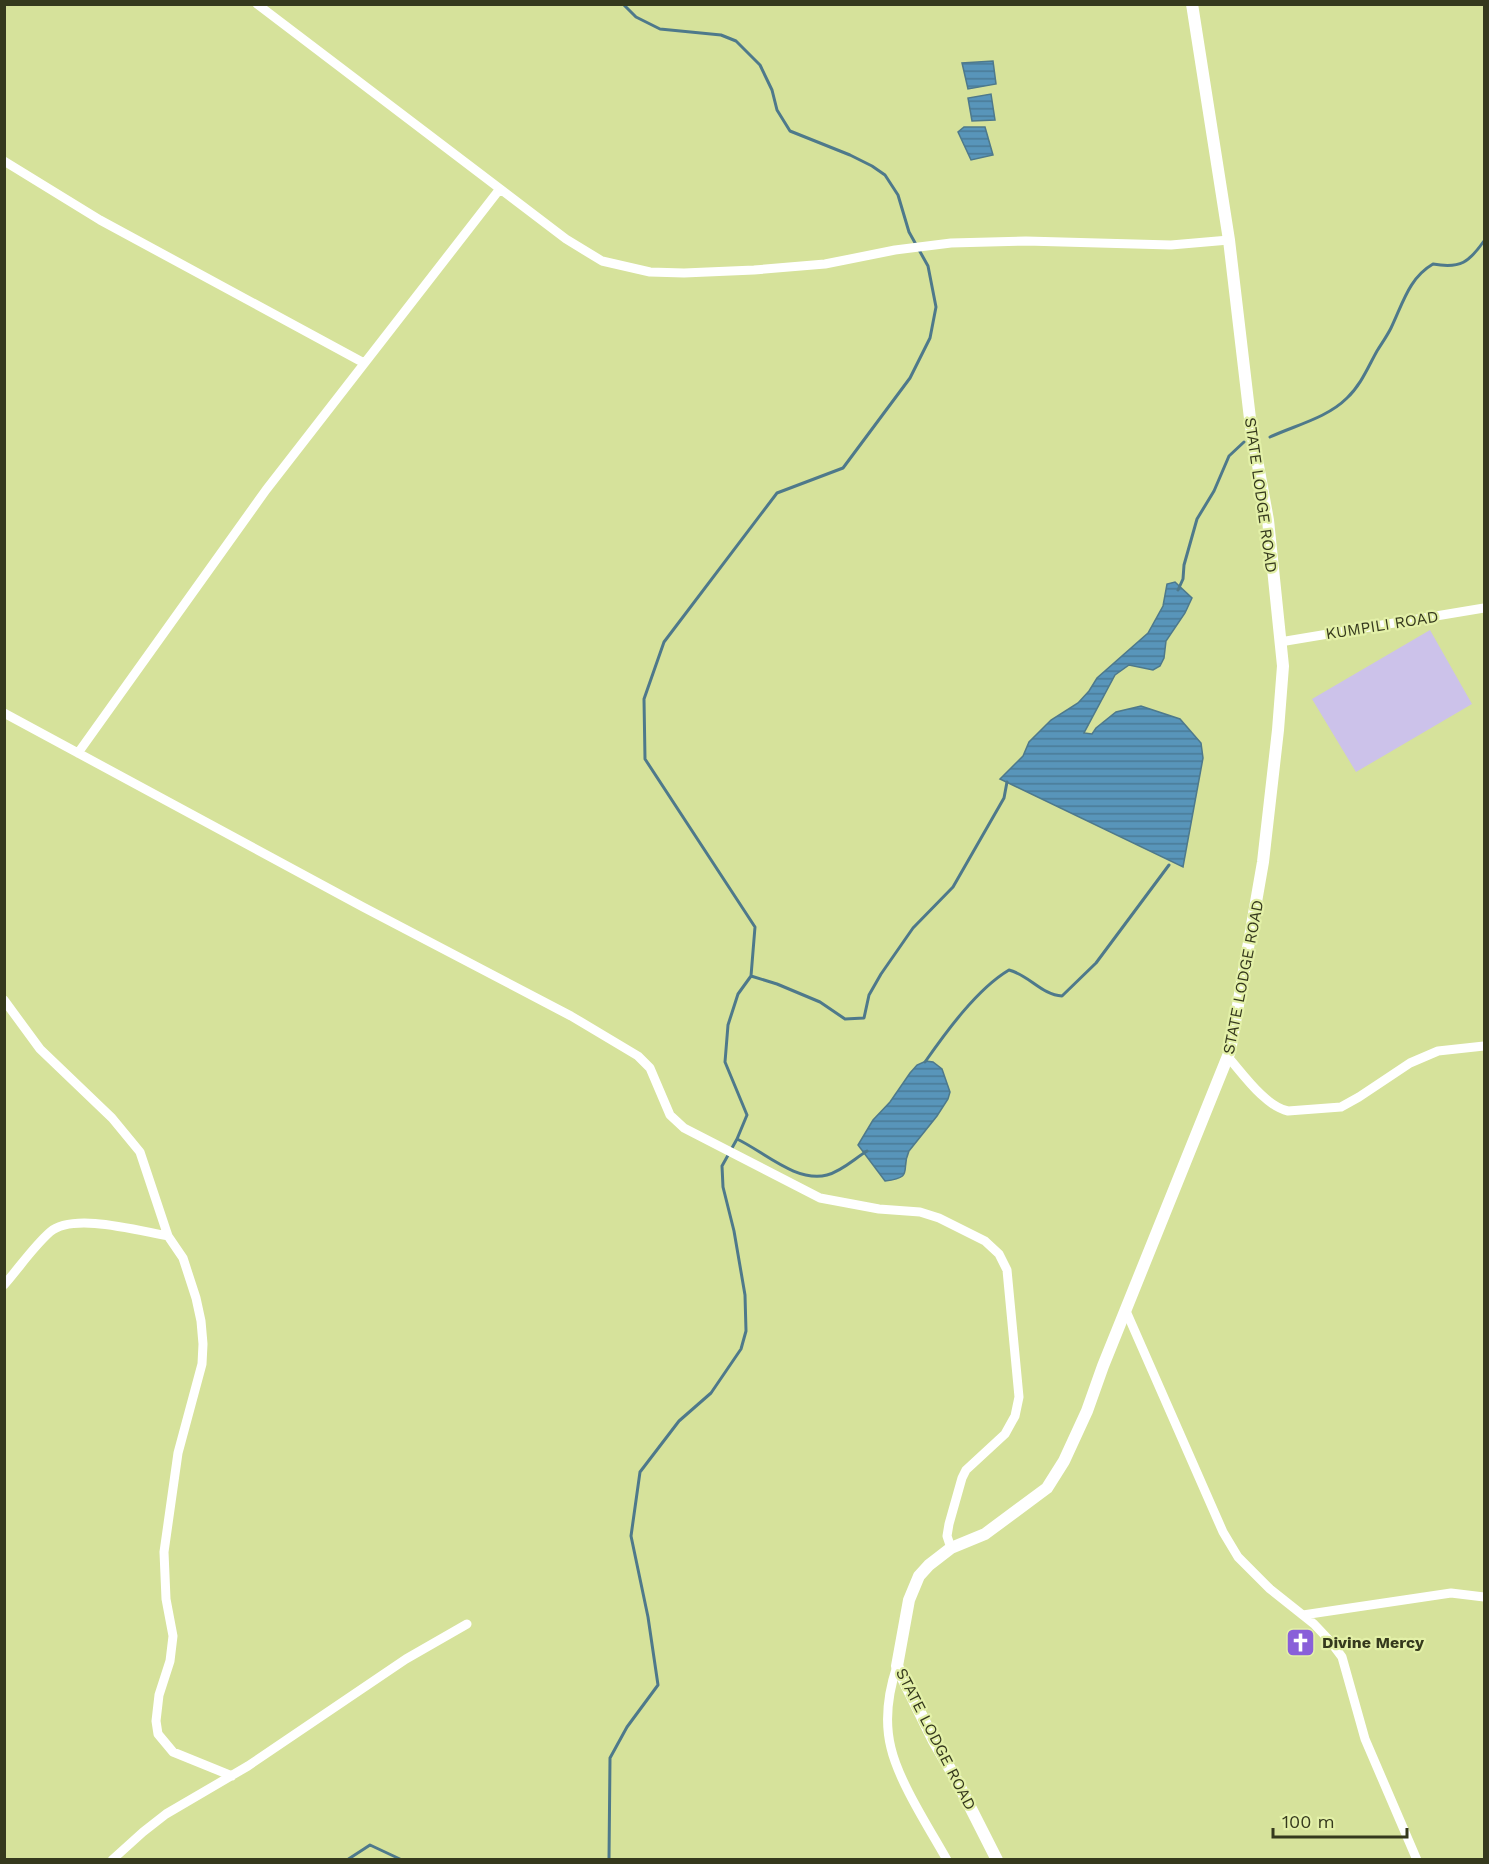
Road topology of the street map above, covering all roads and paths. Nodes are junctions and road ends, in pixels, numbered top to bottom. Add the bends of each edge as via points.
1 (257, 4) edge
2 (1192, 4) edge
3 (4, 161) edge
4 (500, 190) junction
5 (1229, 240) junction
6 (364, 363) junction
7 (1485, 608) edge
8 (1280, 642) junction
9 (4, 713) edge
10 (78, 753) junction
11 (4, 1000) edge
12 (1485, 1046) edge
13 (1228, 1057) junction
14 (168, 1236) junction
15 (4, 1285) edge
16 (1126, 1311) junction
17 (951, 1548) junction
18 (1485, 1597) edge
19 (1303, 1615) junction
20 (467, 1624) dead end
21 (897, 1666) junction
22 (232, 1776) junction
23 (112, 1860) edge
24 (947, 1860) edge
25 (997, 1860) edge
26 (1417, 1860) edge

1 - 4 street
2 - 5 street, STATE LODGE ROAD
3 - 6 street via 100,220
4 - 5 street via 602,261 650,272 825,264 951,243 1171,245
4 - 6 street
5 - 8 street, STATE LODGE ROAD via 1251,427 1268,520
6 - 10 street via 266,490
7 - 8 street, KUMPILI ROAD
8 - 13 street, STATE LODGE ROAD via 1278,730 1263,862
9 - 10 street
10 - 17 street via 571,1016 638,1056 650,1068 675,1121 712,1142 820,1198 920,1212 992,1246 1007,1270 1020,1388 1012,1425 962,1478 947,1536
11 - 14 street via 40,1049 140,1152
12 - 13 street via 1438,1051 1410,1063 1341,1107 1297,1111 1281,1110 1254,1088
13 - 16 street, STATE LODGE ROAD
14 - 15 street via 88,1222 68,1224 51,1230
14 - 22 street via 183,1258 201,1321 203,1344 200,1376 178,1453 164,1552 165,1599 173,1642 156,1721 158,1734 173,1752
16 - 17 street, STATE LODGE ROAD via 1087,1410 1047,1488 985,1534
16 - 19 street via 1223,1532 1238,1557
17 - 21 street, STATE LODGE ROAD via 919,1576 909,1600
18 - 19 street via 1452,1593
19 - 26 street via 1342,1657 1365,1739
20 - 22 street via 406,1659
21 - 24 street via 887,1711 891,1748 917,1807
21 - 25 street, STATE LODGE ROAD
22 - 23 street via 166,1814

